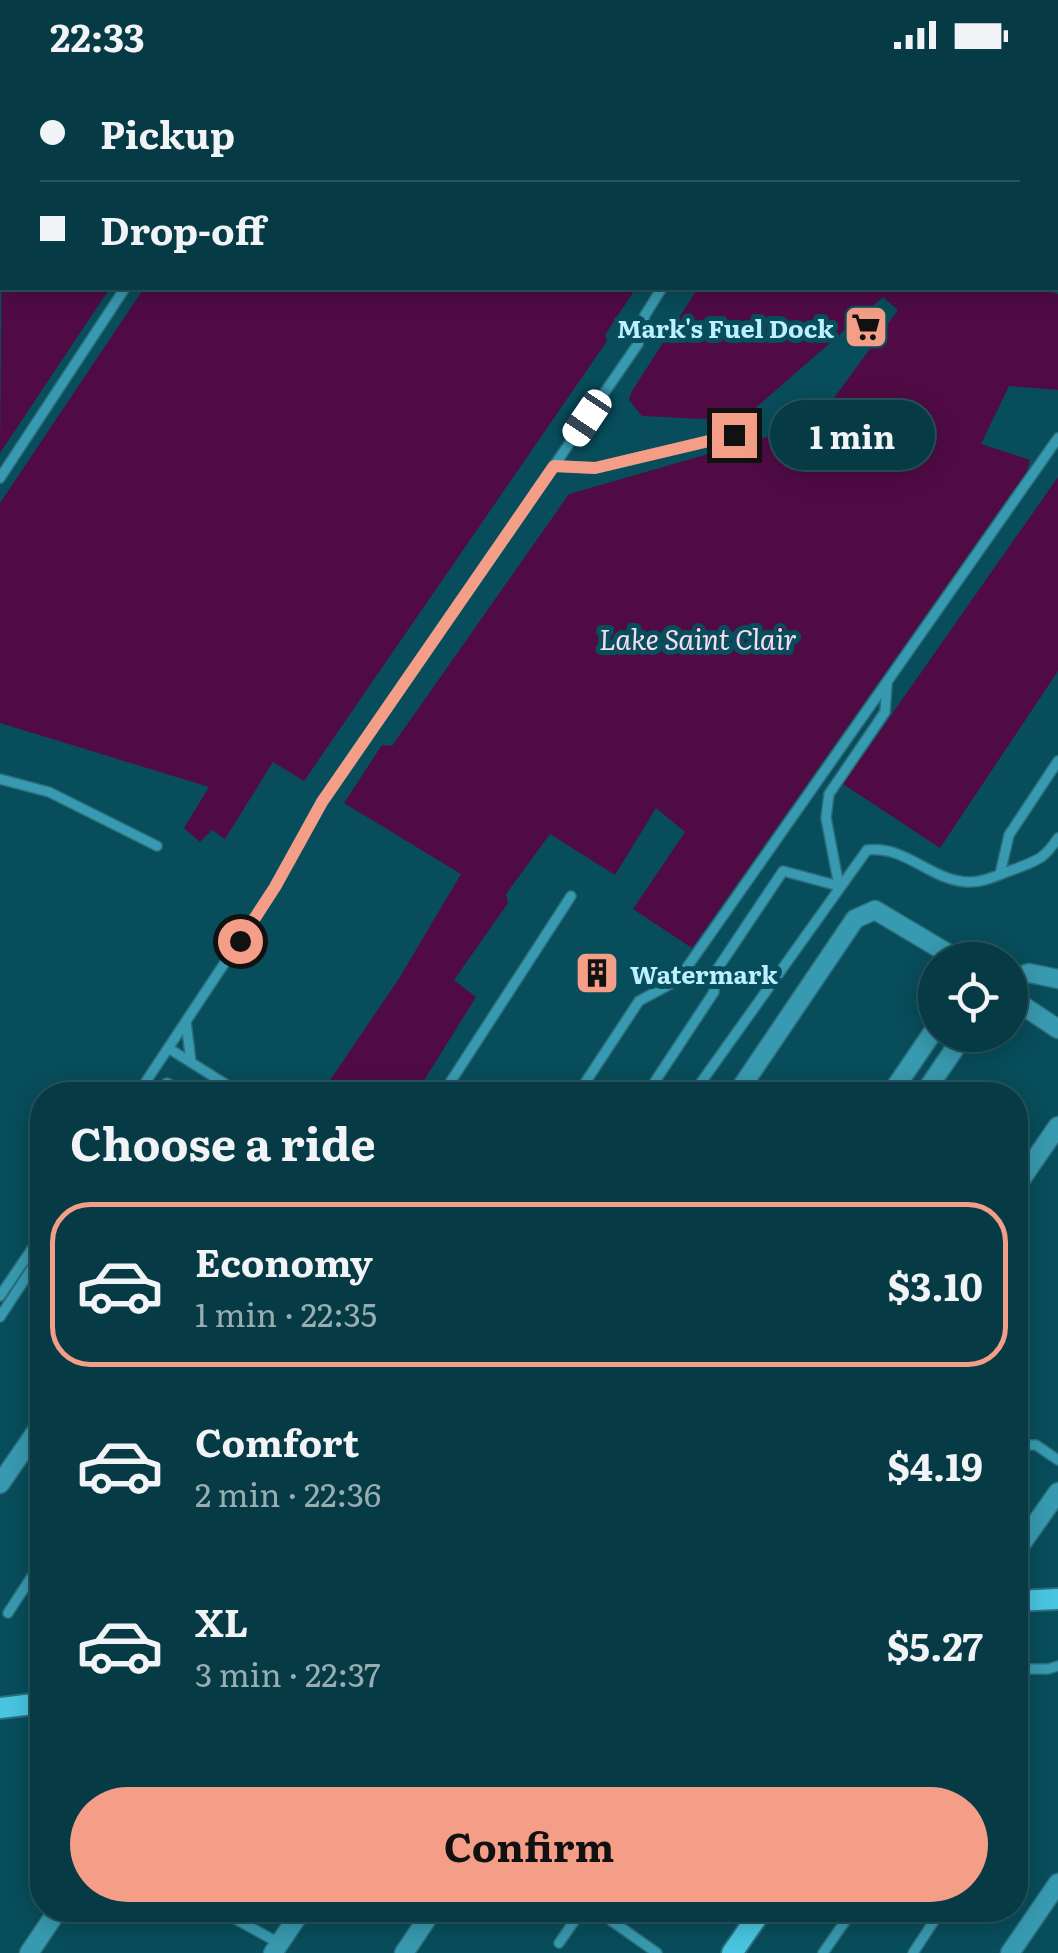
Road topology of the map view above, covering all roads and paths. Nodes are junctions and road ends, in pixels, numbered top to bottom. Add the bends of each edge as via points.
1 (124, 290) edge
2 (661, 290) edge
3 (734, 435) dead end
4 (1058, 438) edge
5 (554, 466) junction
6 (0, 478) edge
7 (888, 681) junction
8 (1058, 761) edge
9 (0, 779) edge
10 (1058, 838) edge
11 (156, 846) dead end
12 (1000, 874) junction
13 (839, 886) junction
14 (571, 896) dead end
15 (929, 942) edge
16 (1028, 973) edge
17 (1058, 979) edge
18 (1028, 1009) edge
19 (186, 1022) junction
20 (1058, 1030) edge
21 (168, 1048) junction
22 (919, 1052) edge
23 (952, 1052) edge
24 (190, 1062) junction
25 (146, 1082) edge
26 (222, 1082) edge
27 (450, 1082) edge
28 (585, 1082) edge
29 (655, 1082) edge
30 (701, 1082) edge
31 (745, 1082) edge
32 (899, 1082) edge
33 (932, 1082) edge
34 (1058, 1126) edge
35 (1028, 1169) edge
36 (30, 1252) edge
37 (30, 1271) edge
38 (0, 1296) edge
39 (0, 1317) edge
40 (1028, 1445) edge
41 (30, 1456) edge
42 (1058, 1460) edge
43 (0, 1484) edge
44 (1058, 1492) edge
45 (1028, 1533) edge
46 (30, 1580) edge
47 (1058, 1599) edge
48 (1028, 1600) edge
49 (8, 1614) dead end
50 (1058, 1666) edge
51 (1028, 1669) edge
52 (30, 1704) edge
53 (0, 1708) edge
54 (1058, 1883) edge
55 (50, 1922) edge
56 (237, 1922) edge
57 (294, 1922) edge
58 (425, 1922) edge
59 (573, 1922) edge
60 (613, 1922) edge
61 (754, 1922) edge
62 (844, 1922) edge
63 (933, 1922) edge
64 (558, 1943) dead end
65 (276, 1948) edge
66 (734, 1952) edge
67 (29, 1953) edge
68 (404, 1953) edge
69 (658, 1953) edge
70 (823, 1953) edge
71 (913, 1953) edge
72 (1010, 1953) edge

1 - 6 lane
2 - 5 lane via 638,344
3 - 5 lane via 595,468
4 - 7 lane
5 - 19 lane via 322,802
7 - 13 lane via 886,712 829,794 826,818
7 - 28 lane via 678,980 638,1001
8 - 12 lane via 1008,835
9 - 11 lane via 49,792
10 - 12 lane via 1045,857
12 - 13 lane via 982,881 949,879 878,848 858,858
13 - 29 lane via 783,871 714,974 714,992
13 - 30 lane
14 - 27 lane
15 - 31 street via 875,910 856,919
16 - 17 street
18 - 20 street
19 - 21 lane
19 - 24 lane
21 - 24 lane
21 - 25 lane
22 - 32 street
23 - 33 street
24 - 26 lane
34 - 35 street
36 - 38 lane
37 - 39 lane
40 - 42 lane
41 - 43 street
44 - 45 street
46 - 49 lane
47 - 48 main road
50 - 51 lane
52 - 53 main road
54 - 72 street
55 - 67 street
56 - 65 lane
57 - 65 street
58 - 68 street
59 - 64 lane
60 - 69 lane
61 - 66 main road
62 - 70 lane
63 - 71 lane

